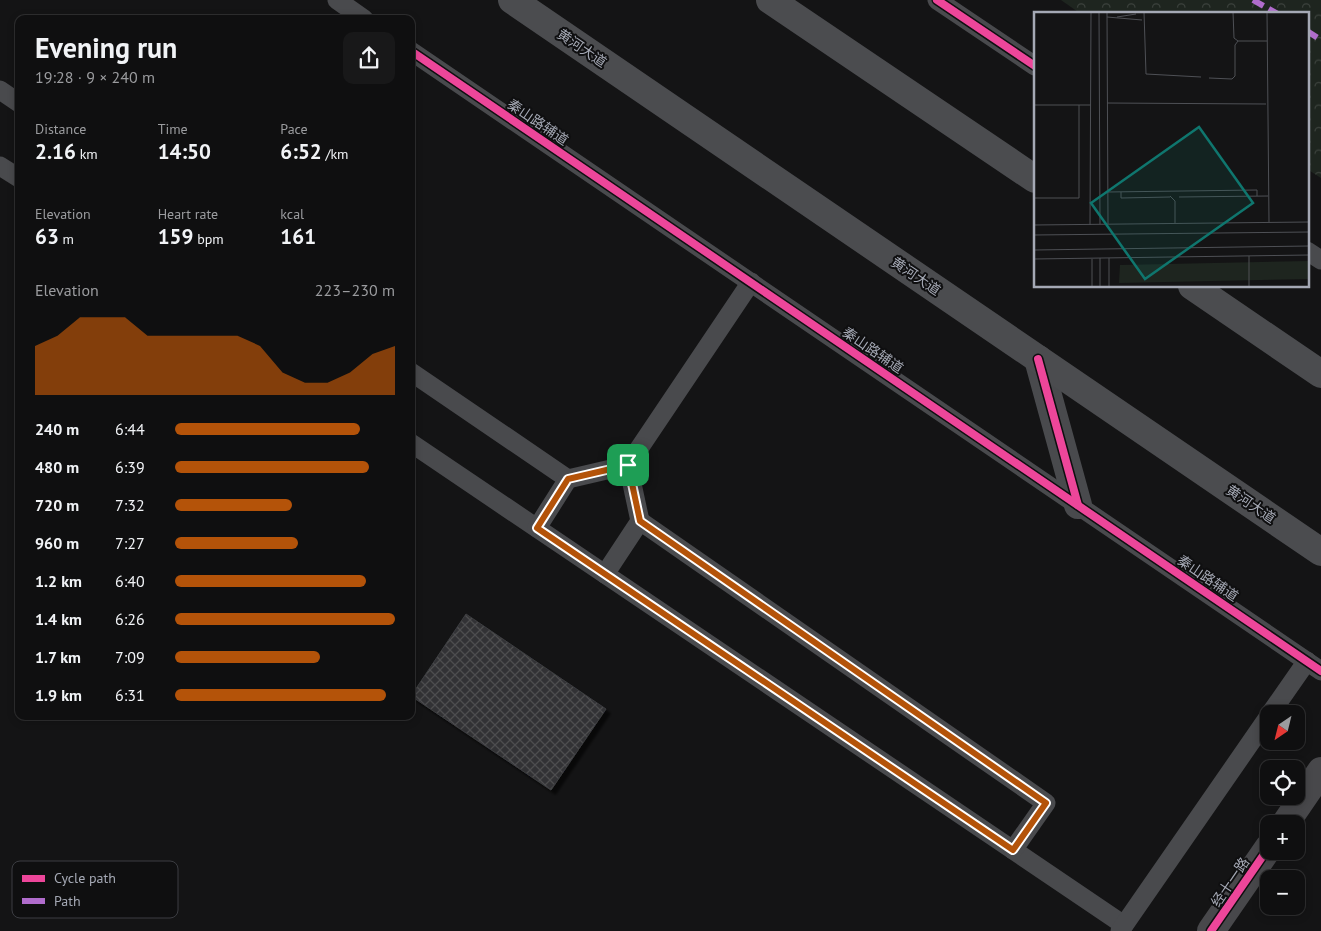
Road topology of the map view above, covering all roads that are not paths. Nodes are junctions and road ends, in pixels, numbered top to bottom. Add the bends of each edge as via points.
1 (337, 0) edge
2 (512, 0) edge
3 (770, 0) edge
4 (937, 0) edge
5 (358, 15) edge
6 (415, 54) edge
7 (1034, 65) edge
8 (0, 90) edge
9 (15, 100) edge
10 (0, 166) edge
11 (15, 175) edge
12 (1034, 178) edge
13 (1308, 252) edge
14 (1321, 260) edge
15 (751, 282) junction
16 (1195, 288) edge
17 (1038, 359) junction
18 (1321, 374) edge
19 (415, 375) edge
20 (415, 446) edge
21 (628, 465) junction
22 (568, 479) junction
23 (1078, 505) junction
24 (640, 521) junction
25 (537, 528) junction
26 (1321, 552) edge
27 (605, 574) junction
28 (1314, 666) edge
29 (1278, 705) edge
30 (1260, 728) edge
31 (1321, 771) edge
32 (1291, 815) edge
33 (1013, 850) junction
34 (1260, 860) edge
35 (1122, 928) edge
36 (1211, 931) edge

1 - 5 lane
2 - 17 main road, 黄河大道
3 - 12 main road
4 - 7 lane
6 - 15 lane, 秦山路辅道
8 - 9 lane
10 - 11 lane
13 - 14 lane
15 - 21 lane
15 - 23 lane, 秦山路辅道
16 - 18 main road
17 - 23 street
17 - 26 main road, 黄河大道
19 - 22 lane
20 - 25 lane
21 - 22 lane
21 - 24 lane
22 - 25 lane
23 - 28 lane, 秦山路辅道
24 - 27 lane
24 - 33 lane via 1046,803
25 - 27 lane
27 - 33 lane
28 - 29 lane
30 - 35 lane
31 - 32 street
33 - 35 lane
34 - 36 street, 经十一路

